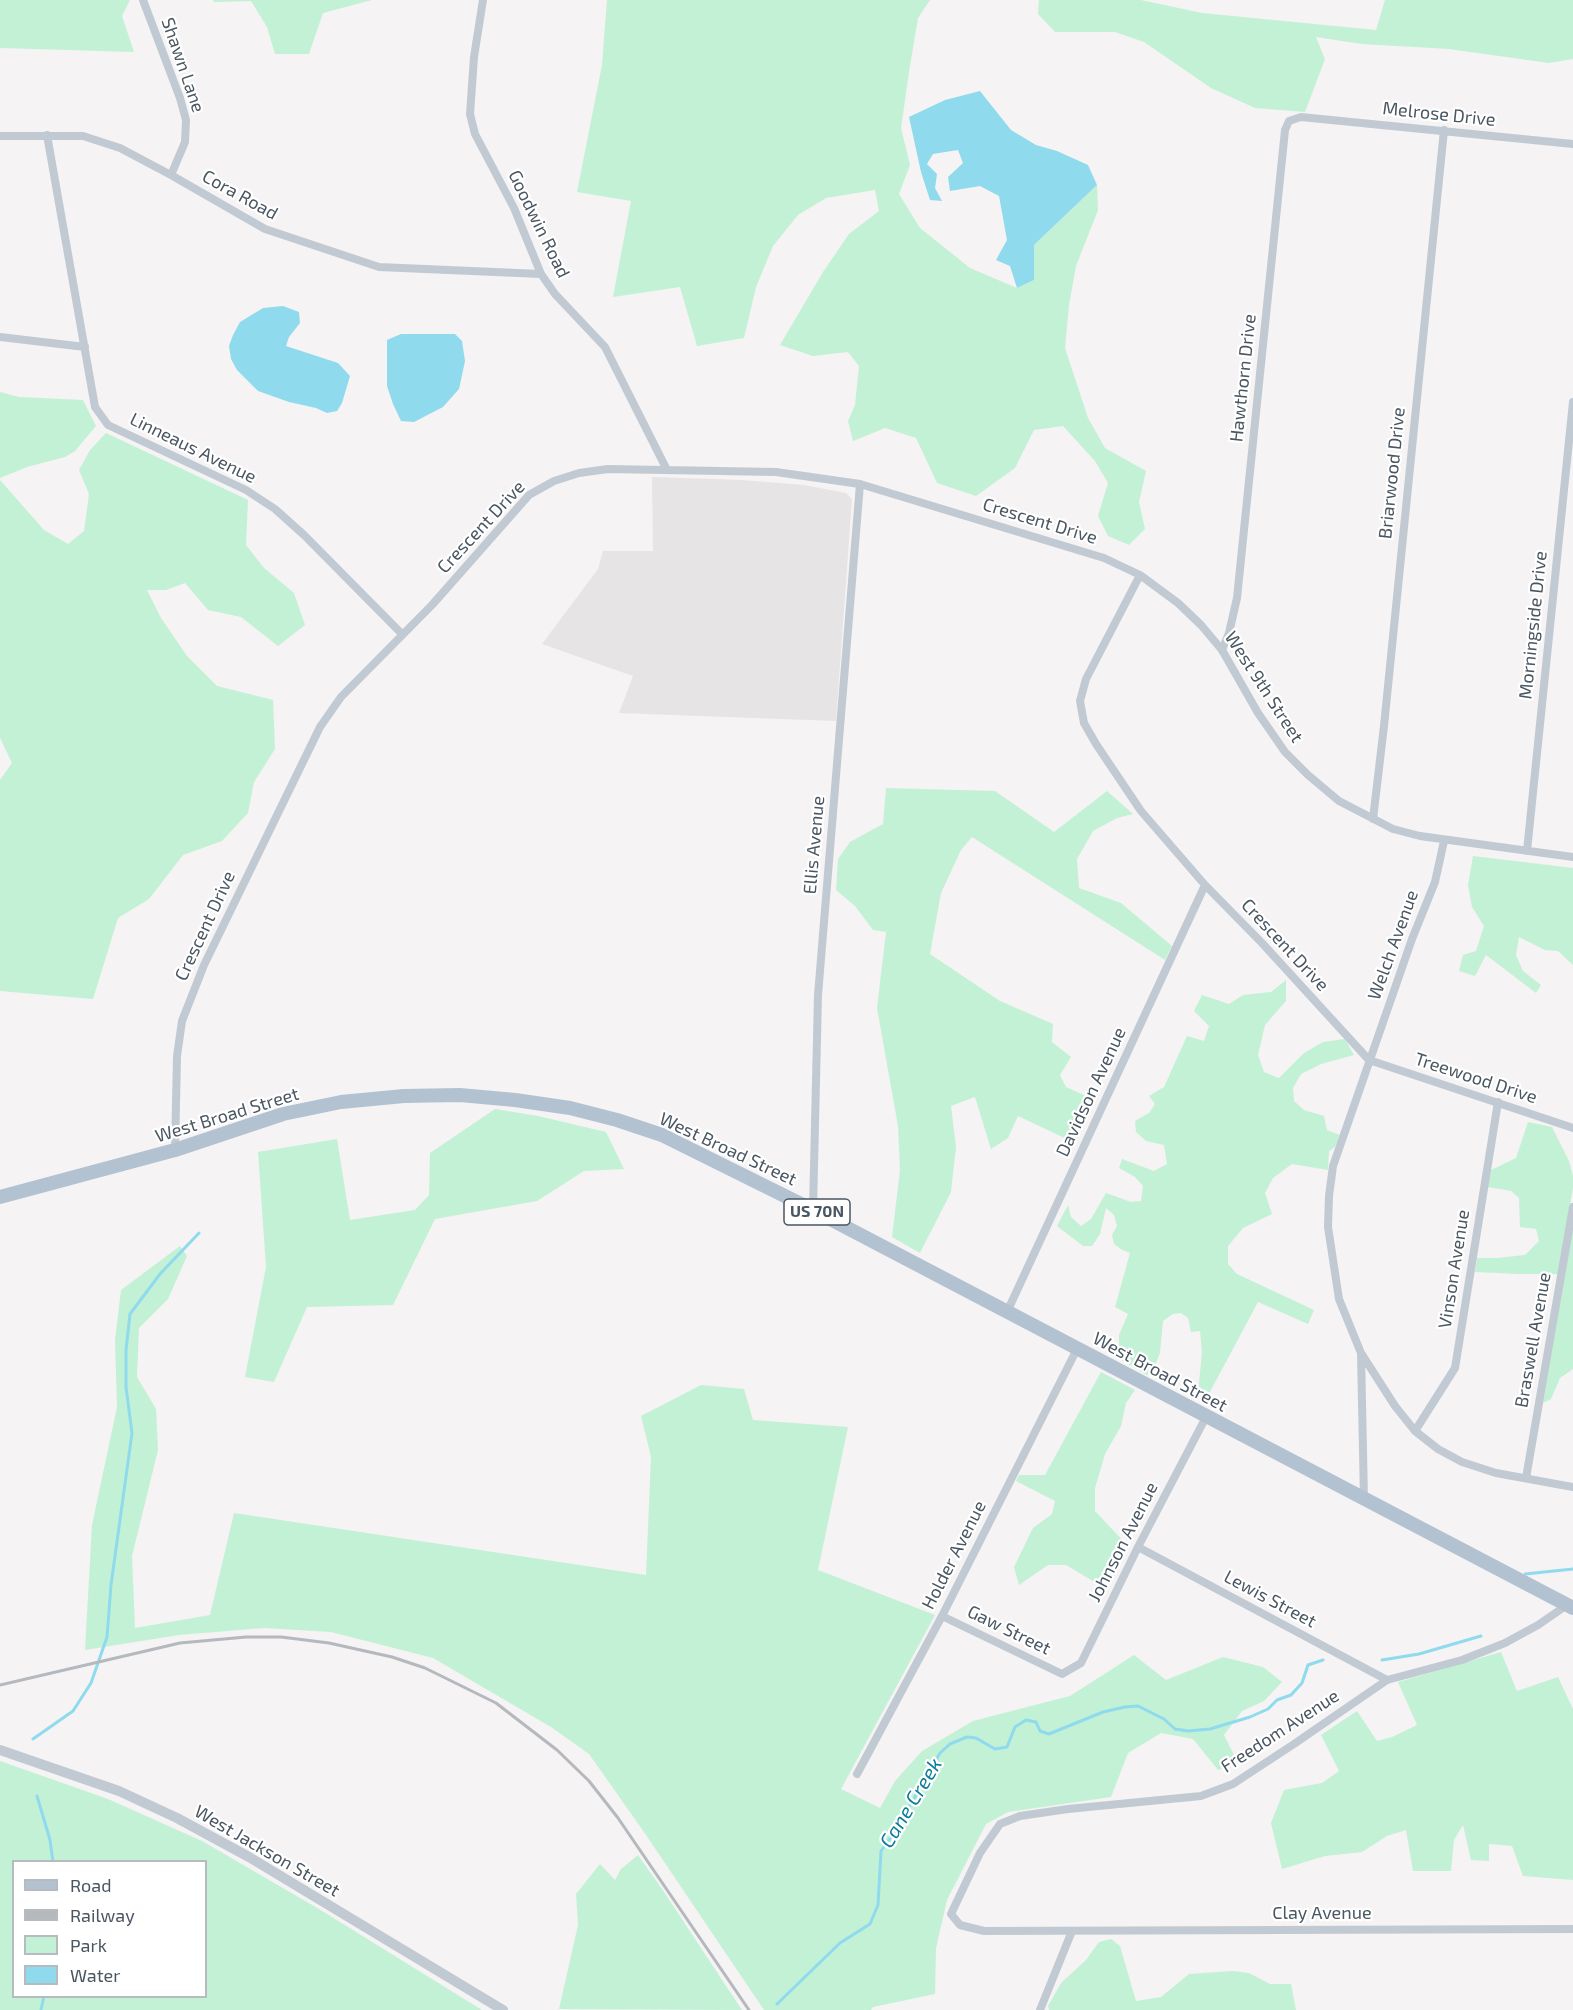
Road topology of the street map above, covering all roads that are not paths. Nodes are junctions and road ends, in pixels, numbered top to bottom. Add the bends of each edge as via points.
1 (143, 0) edge
2 (483, 0) edge
3 (1301, 117) joint
4 (1444, 130) junction
5 (47, 135) junction
6 (0, 136) edge
7 (1573, 144) edge
8 (171, 175) junction
9 (542, 274) junction
10 (0, 337) edge
11 (85, 347) junction
12 (1573, 402) edge
13 (667, 470) junction
14 (860, 484) junction
15 (1140, 575) junction
16 (402, 634) junction
17 (1222, 650) junction
18 (1372, 819) junction
19 (1444, 841) junction
20 (1527, 851) junction
21 (1573, 857) edge
22 (1205, 885) junction
23 (1369, 1060) junction
24 (1498, 1102) junction
25 (1573, 1128) edge
26 (175, 1150) junction
27 (0, 1197) edge
28 (1573, 1207) edge
29 (813, 1210) junction
30 (1007, 1312) junction
31 (1077, 1349) junction
32 (1361, 1353) junction
33 (1206, 1417) junction
34 (1416, 1431) junction
35 (1526, 1478) junction
36 (1573, 1487) edge
37 (1364, 1500) junction
38 (1138, 1547) junction
39 (1570, 1607) edge
40 (942, 1616) junction
41 (1062, 1674) joint
42 (1387, 1680) junction
43 (0, 1750) edge
44 (857, 1774) dead end
45 (960, 1925) joint
46 (1573, 1929) edge
47 (1072, 1931) junction
48 (503, 2010) edge
49 (1040, 2010) edge

1 - 8 street, Shawn Lane via 186,120 185,142
2 - 9 street, Goodwin Road via 470,114
3 - 4 street, Melrose Drive
3 - 17 street, Hawthorn Drive via 1289,121 1285,130 1237,598
4 - 7 street, Melrose Drive
4 - 18 street, Briarwood Drive
5 - 6 street, Cora Road
5 - 8 street, Cora Road via 83,136 120,148
5 - 11 street, Linneaus Avenue
8 - 9 street, Cora Road via 265,230 379,267
9 - 13 street, Goodwin Road via 555,294 605,347
10 - 11 street
11 - 16 street, Linneaus Avenue via 95,407 108,425 246,490 274,508
12 - 20 street, Morningside Drive
13 - 14 street, Crescent Drive via 776,472
13 - 16 street, Crescent Drive via 608,469 579,473 529,495
14 - 15 street, Crescent Drive via 1104,558
14 - 29 street, Ellis Avenue via 818,995
15 - 17 street, West 9th Street via 1178,603
15 - 22 street, Crescent Drive via 1086,679 1080,701 1084,723 1141,812
16 - 26 street, Crescent Drive via 341,697 320,727 191,994 177,1056
17 - 18 street, West 9th Street via 1285,752 1339,801
18 - 19 street, West 9th Street via 1393,829
19 - 20 street, West 9th Street
19 - 23 street, Welch Avenue via 1434,882
20 - 21 street, West 9th Street
22 - 23 street, Crescent Drive
22 - 30 street, Davidson Avenue
23 - 24 street, Treewood Drive
23 - 32 street via 1333,1166 1328,1227 1339,1299
24 - 25 street, Treewood Drive
24 - 34 street, Vinson Avenue via 1455,1368
26 - 27 main road, West Broad Street / US 70N
26 - 29 main road, West Broad Street / US 70N via 283,1114 341,1102 460,1095 515,1100 570,1108 662,1135
28 - 35 street, Braswell Avenue
29 - 30 main road, West Broad Street / US 70N
30 - 31 main road, West Broad Street / US 70N
31 - 33 main road, West Broad Street / US 70N
31 - 40 street, Holder Avenue
32 - 34 street
32 - 37 street
33 - 37 main road, West Broad Street / US 70N
33 - 38 street, Johnson Avenue
34 - 35 street via 1462,1462
35 - 36 street
37 - 39 main road, West Broad Street / US 70N
38 - 41 street, Johnson Avenue via 1081,1662
38 - 42 street, Lewis Street
39 - 42 street, Freedom Avenue via 1505,1643 1462,1660
40 - 41 street, Gaw Street
40 - 44 street, Holder Avenue
42 - 45 street, Freedom Avenue via 1233,1784 1201,1796 1059,1810 1020,1816 1000,1824 980,1853 951,1914
43 - 48 street, West Jackson Street via 119,1791 177,1818
45 - 47 street, Clay Avenue via 984,1931
46 - 47 street, Clay Avenue
47 - 49 street

